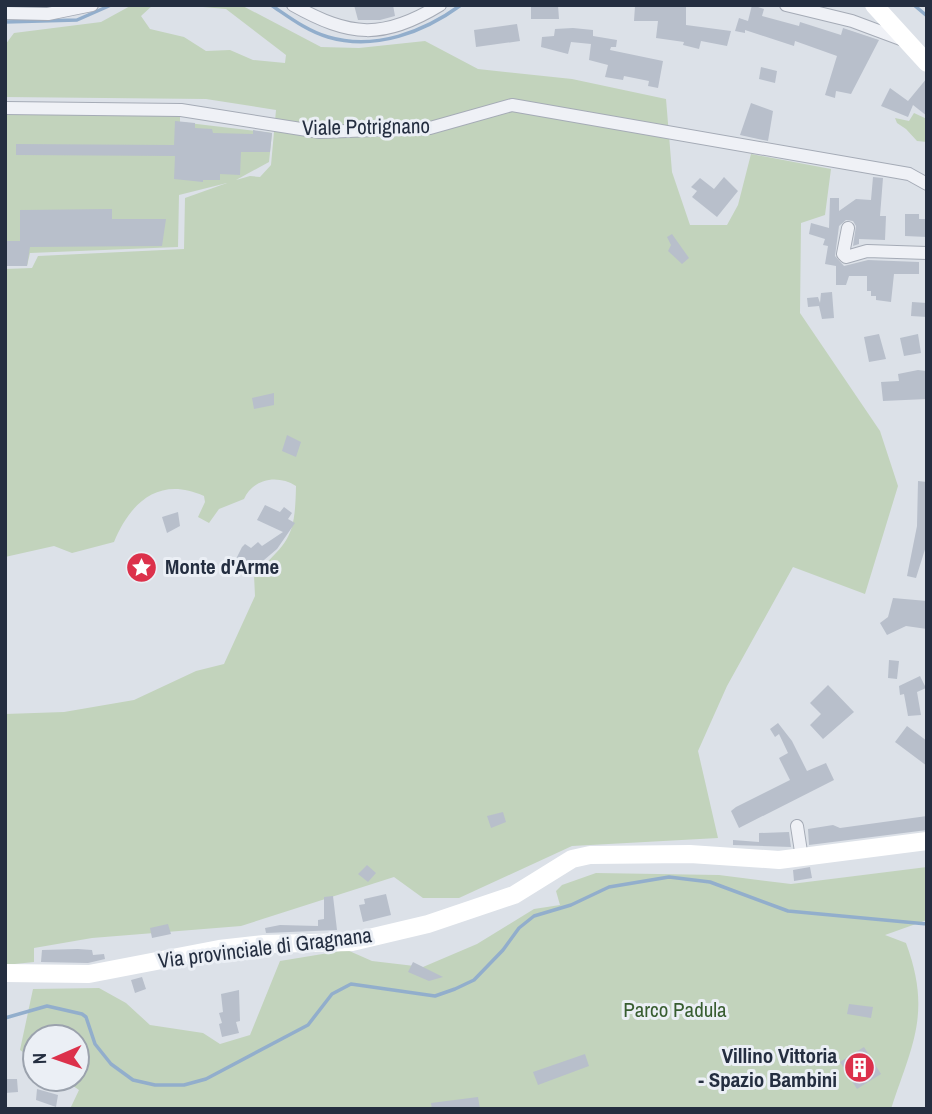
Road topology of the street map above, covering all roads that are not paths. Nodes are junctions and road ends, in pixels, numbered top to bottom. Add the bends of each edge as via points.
1 (92, 5) edge
2 (293, 5) edge
3 (786, 5) edge
4 (874, 5) edge
5 (439, 6) edge
6 (5, 13) edge
7 (903, 40) junction
8 (927, 63) edge
9 (5, 108) edge
10 (927, 184) edge
11 (848, 228) dead end
12 (927, 253) edge
13 (797, 826) dead end
14 (927, 841) edge
15 (802, 858) junction
16 (5, 973) edge

1 - 6 street via 48,14
2 - 5 street via 326,24 370,32 406,24
3 - 7 street via 852,21
4 - 7 main road
7 - 8 main road
9 - 10 street, Viale Potrignano via 181,110 320,132 430,128 512,105 909,174
11 - 12 street via 846,257 867,251
13 - 15 street
14 - 15 main road, Via provinciale di Gragnana
15 - 16 main road, Via provinciale di Gragnana via 590,855 572,859 514,895 428,925 352,942 219,949 89,974

